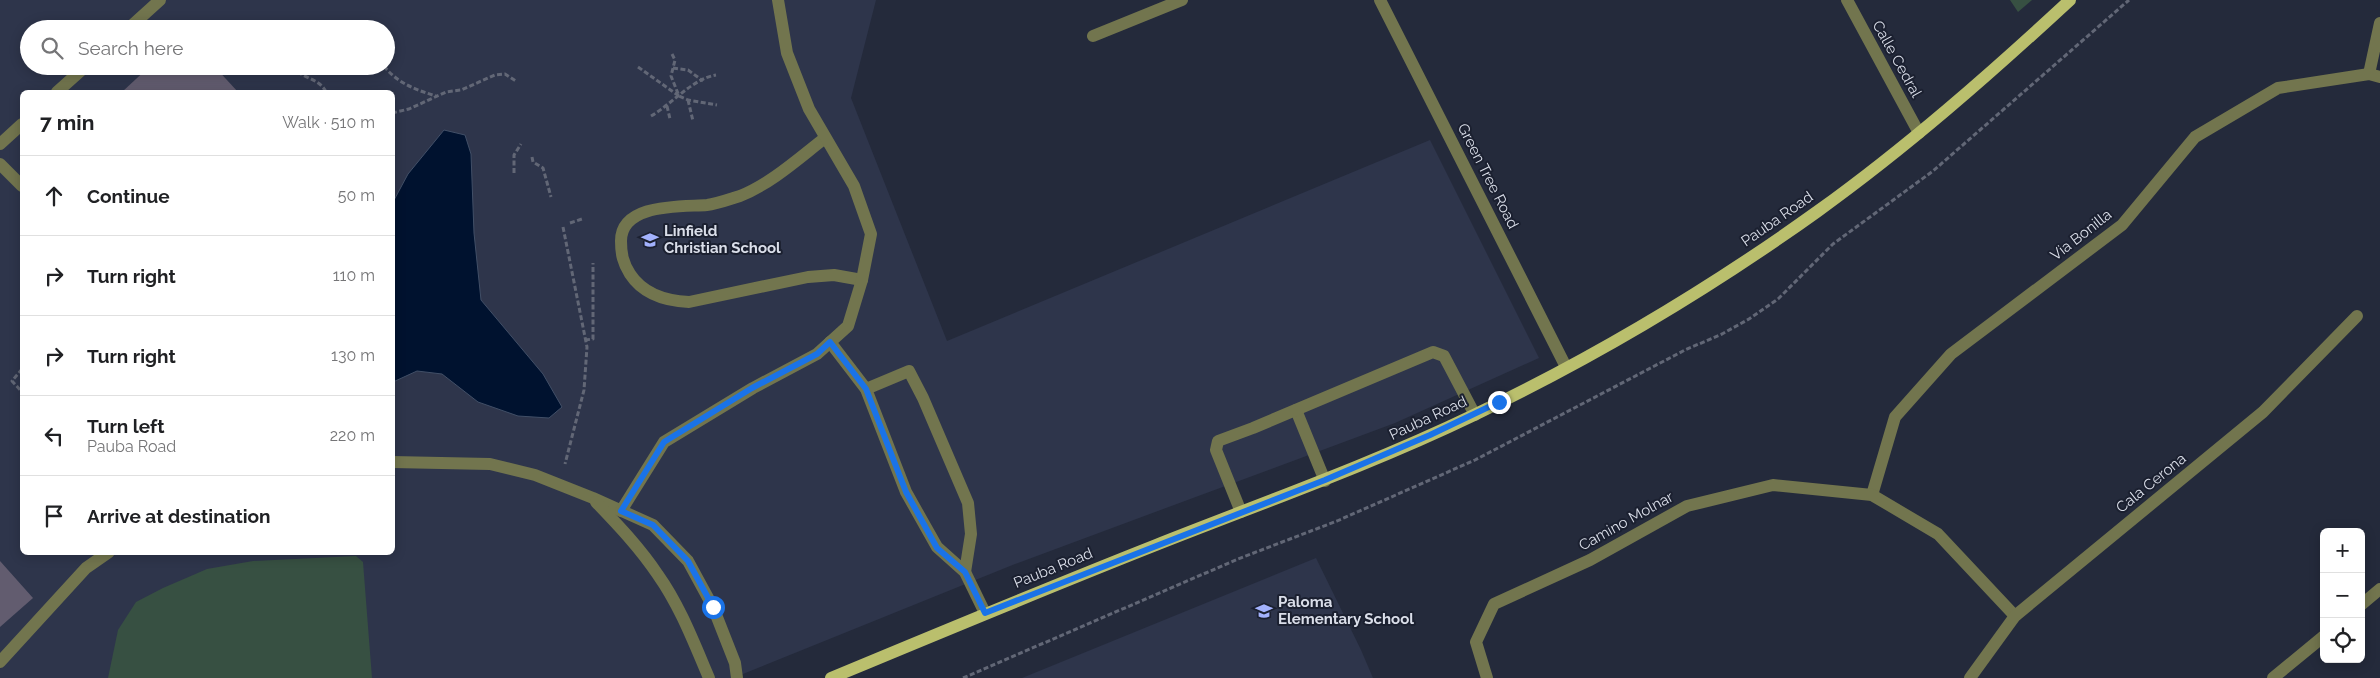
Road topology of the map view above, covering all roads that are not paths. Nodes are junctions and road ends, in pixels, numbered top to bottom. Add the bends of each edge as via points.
1 (160, 0) edge
2 (778, 0) edge
3 (1182, 0) edge
4 (1380, 0) edge
5 (1847, 0) edge
6 (2070, 0) edge
7 (138, 20) edge
8 (2380, 23) edge
9 (1093, 36) dead end
10 (76, 75) edge
11 (2374, 76) edge
12 (59, 90) edge
13 (20, 126) edge
14 (1919, 133) junction
15 (826, 138) junction
16 (0, 144) edge
17 (0, 164) edge
18 (20, 184) edge
19 (862, 280) junction
20 (2356, 316) dead end
21 (830, 342) junction
22 (1566, 366) junction
23 (866, 389) junction
24 (1296, 410) junction
25 (1475, 415) junction
26 (395, 462) edge
27 (1325, 480) junction
28 (1872, 495) junction
29 (593, 498) junction
30 (621, 511) junction
31 (1241, 512) junction
32 (105, 555) edge
33 (965, 572) junction
34 (2380, 589) edge
35 (2365, 601) edge
36 (985, 613) junction
37 (2015, 616) junction
38 (2320, 639) edge
39 (0, 662) edge
40 (710, 678) edge
41 (737, 678) edge
42 (831, 678) edge
43 (1487, 678) edge
44 (1970, 678) edge
45 (2273, 678) edge

1 - 7 street
2 - 15 street via 786,52 809,109
3 - 9 street
4 - 22 street, Green Tree Road
5 - 14 street, Calle Cedral
6 - 14 main road, Pauba Road
8 - 11 street
10 - 12 street
11 - 28 street, Via Bonilla via 2278,88 2195,137 2122,224 1951,354 1894,418
13 - 16 street
14 - 22 main road, Pauba Road via 1764,248
15 - 19 street via 854,186 871,234
15 - 19 street via 773,177 740,195 709,205 653,209 628,222 621,237 621,254 636,282 671,301 689,302 808,277 834,275
17 - 18 street
19 - 21 street via 848,326
20 - 37 street, Cala Cerona via 2263,412
21 - 23 street
21 - 30 street via 817,354 752,388 664,442
22 - 25 main road, Pauba Road
23 - 33 street via 906,492 937,548
23 - 33 street via 909,371 968,503 971,534
24 - 25 street via 1434,352 1444,356
24 - 27 street
24 - 31 street via 1218,441 1216,450
25 - 27 main road, Pauba Road
26 - 29 street via 490,464 535,475
27 - 31 main road, Pauba Road
28 - 37 street, Camino Molnar via 1938,534
28 - 43 street, Camino Molnar via 1774,485 1687,506 1590,560 1494,604 1476,642
29 - 30 street
29 - 40 street via 659,576 679,610
30 - 41 street via 653,525 688,561 713,607 735,663
31 - 36 main road, Pauba Road
32 - 39 street via 86,568
33 - 36 street
34 - 35 street
36 - 42 main road, Pauba Road
37 - 44 street, Cala Cerona
38 - 45 street

